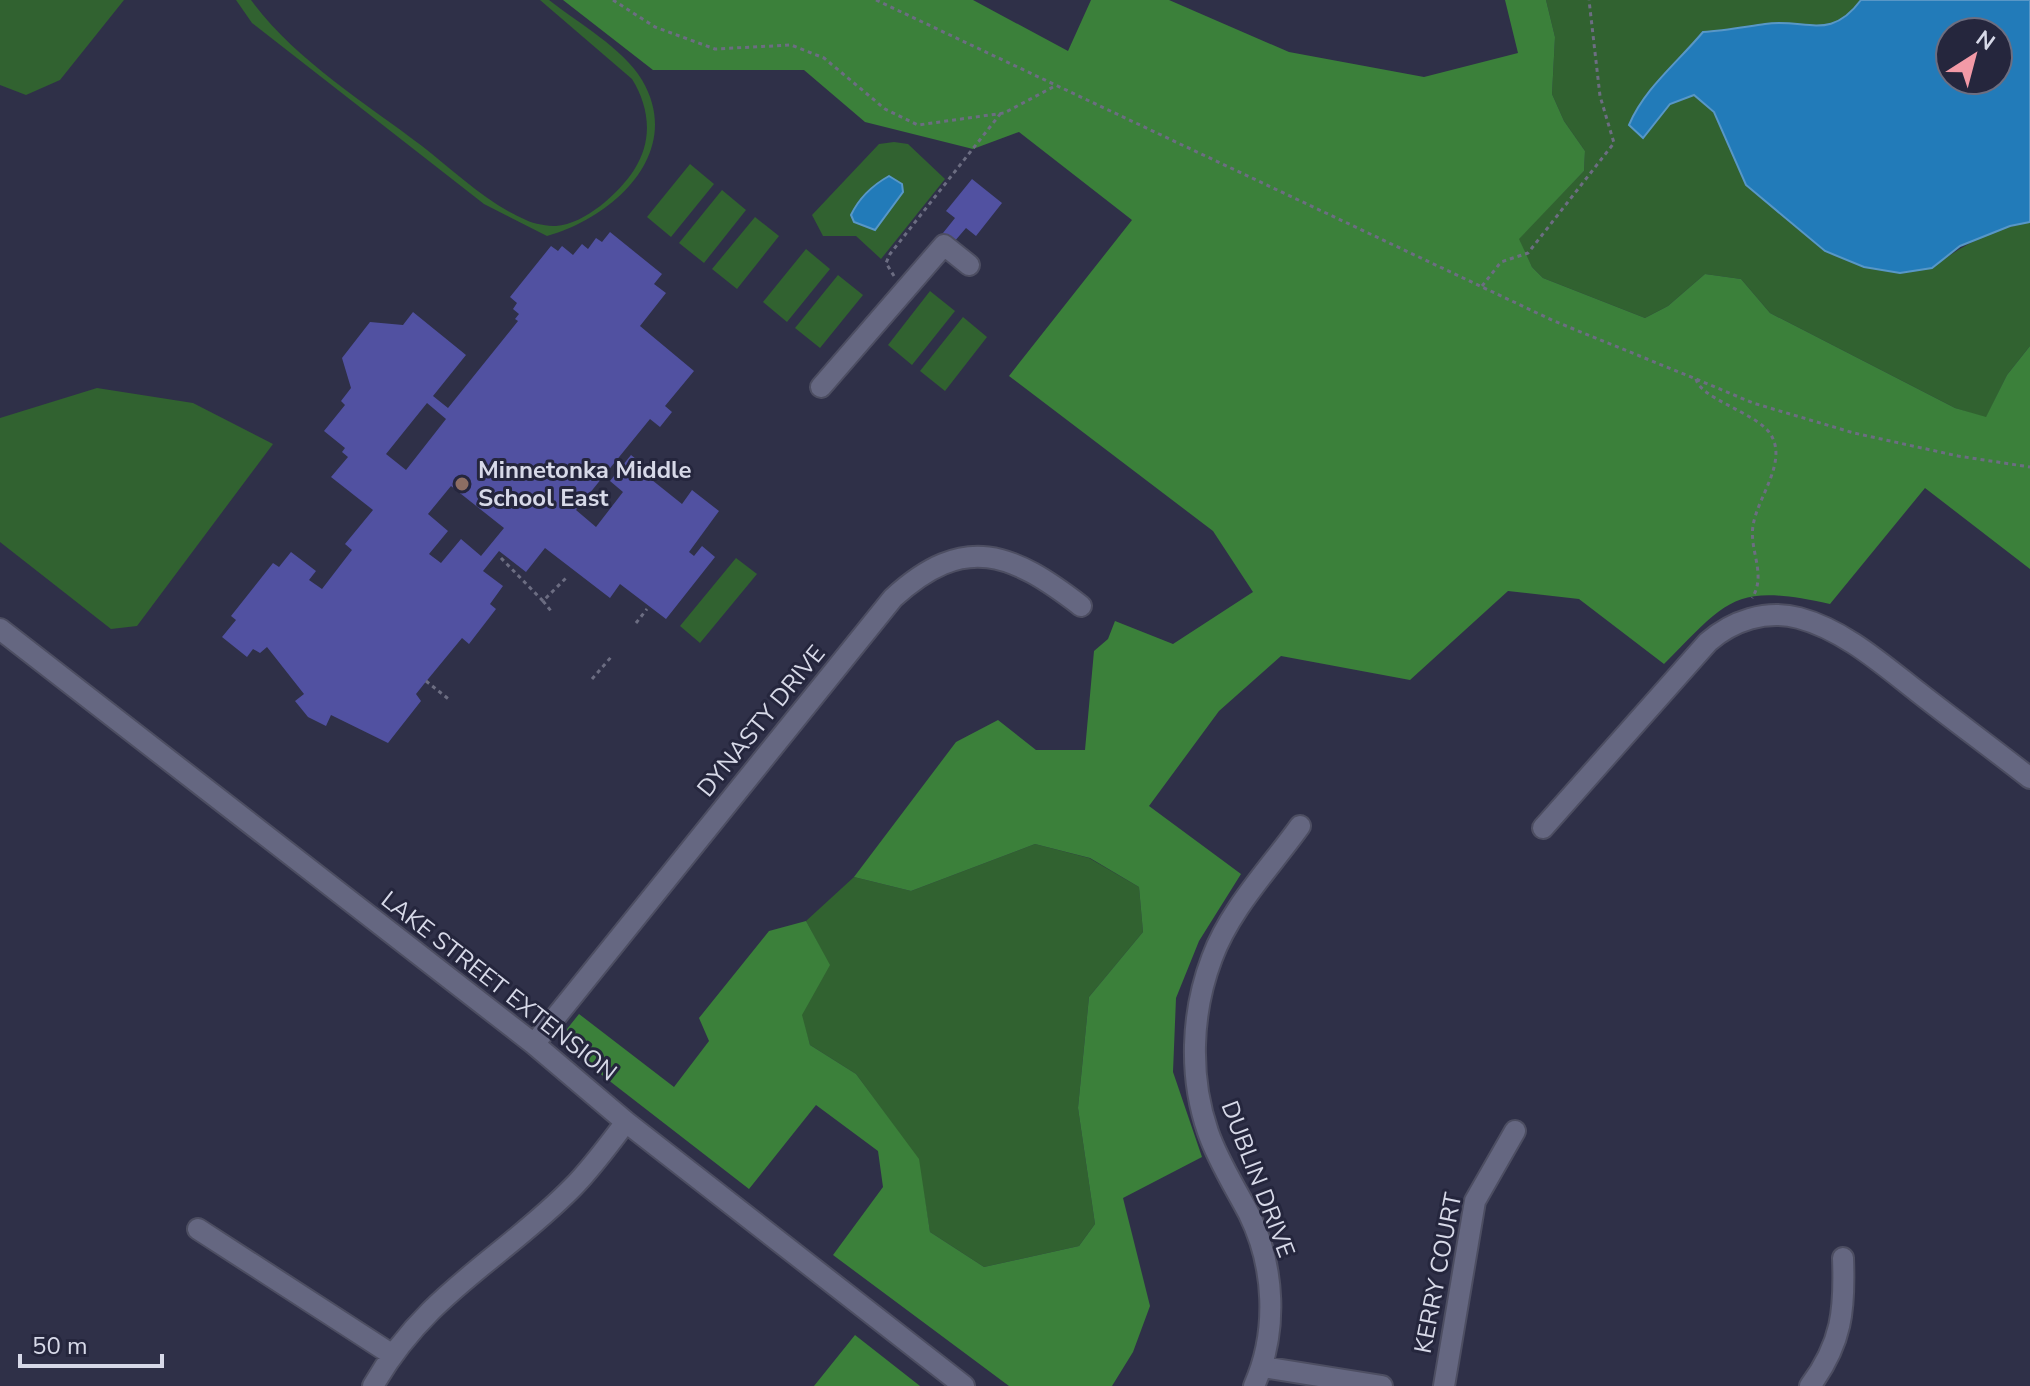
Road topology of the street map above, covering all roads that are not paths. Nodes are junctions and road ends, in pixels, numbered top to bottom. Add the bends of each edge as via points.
1 (969, 265) dead end
2 (821, 387) dead end
3 (1081, 606) dead end
4 (0, 629) edge
5 (2030, 778) edge
6 (1300, 826) dead end
7 (1543, 828) dead end
8 (534, 1044) junction
9 (626, 1122) junction
10 (1515, 1131) dead end
11 (198, 1229) dead end
12 (1843, 1258) dead end
13 (391, 1354) junction
14 (1258, 1376) edge
15 (373, 1386) edge
16 (964, 1386) edge
17 (1382, 1386) edge
18 (1444, 1386) edge
19 (1810, 1386) edge

1 - 2 street via 944,245
3 - 8 street, DYNASTY DRIVE via 1045,578 1004,559 957,559 916,577 893,598
4 - 8 street, LAKE STREET EXTENSION
5 - 7 street via 1861,648 1795,617 1772,615 1744,620 1708,642
6 - 14 street, DUBLIN DRIVE via 1249,894 1212,956 1195,1026 1197,1086 1208,1132 1264,1251 1270,1324
8 - 9 street, LAKE STREET EXTENSION
9 - 13 street via 571,1189 451,1289
9 - 16 street, LAKE STREET EXTENSION
10 - 18 street, KERRY COURT via 1475,1201
11 - 13 street
12 - 19 street via 1840,1327 1829,1361
13 - 15 street
14 - 17 street

